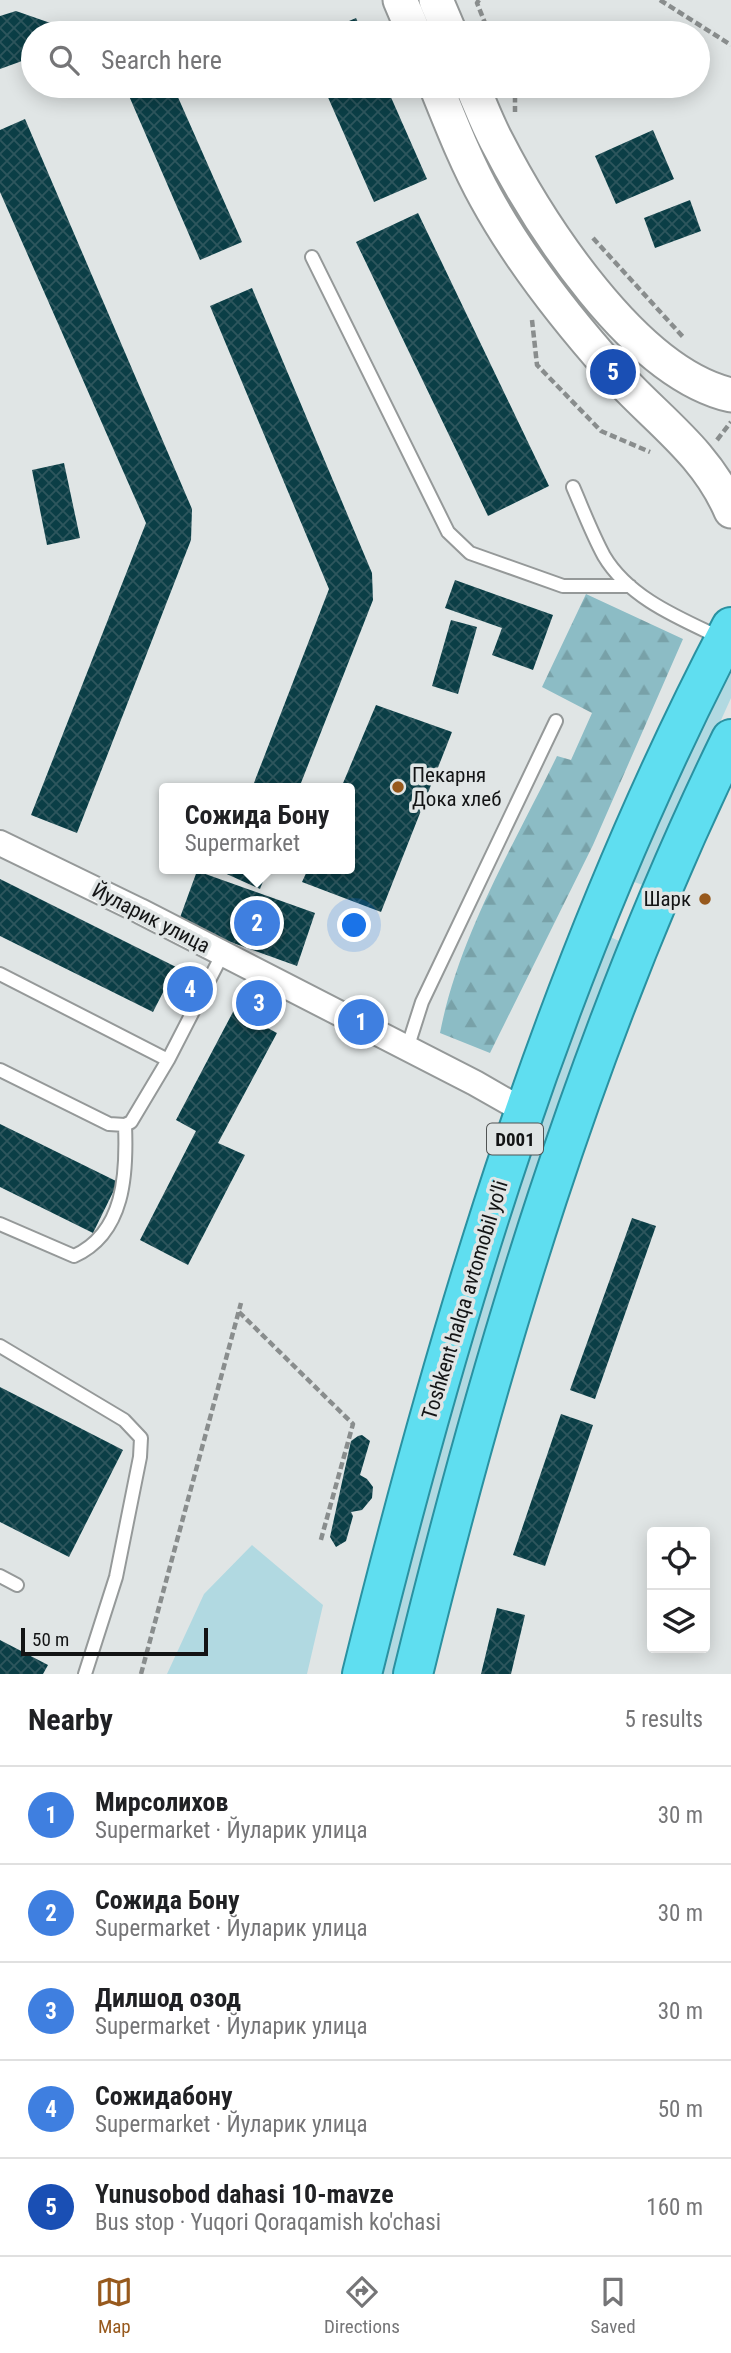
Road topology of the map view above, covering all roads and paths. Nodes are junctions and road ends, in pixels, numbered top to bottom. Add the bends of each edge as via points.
1 (400, 0) edge
2 (436, 0) edge
3 (479, 0) edge
4 (660, 0) edge
5 (409, 21) edge
6 (445, 21) edge
7 (484, 21) edge
8 (693, 21) edge
9 (710, 32) edge
10 (731, 45) edge
11 (441, 98) edge
12 (477, 98) edge
13 (515, 98) edge
14 (516, 120) dead end
15 (591, 237) dead end
16 (312, 257) dead end
17 (690, 344) dead end
18 (731, 395) edge
19 (731, 422) edge
20 (705, 453) junction
21 (731, 474) edge
22 (573, 487) dead end
23 (731, 512) edge
24 (630, 586) junction
25 (728, 633) edge
26 (556, 721) dead end
27 (728, 751) edge
28 (0, 843) edge
29 (604, 899) junction
30 (652, 918) junction
31 (222, 955) junction
32 (0, 974) edge
33 (407, 1049) junction
34 (168, 1060) junction
35 (0, 1070) edge
36 (524, 1111) junction
37 (125, 1125) junction
38 (0, 1224) edge
39 (241, 1303) dead end
40 (239, 1312) junction
41 (0, 1346) edge
42 (320, 1544) dead end
43 (0, 1576) edge
44 (17, 1585) dead end
45 (85, 1674) edge
46 (141, 1674) edge
47 (362, 1674) edge
48 (413, 1674) edge

1 - 5 main road
2 - 6 main road
3 - 7 path
4 - 8 path
9 - 10 path
11 - 20 main road via 484,195 530,268 614,372
12 - 18 main road via 539,217 599,295 670,365 708,388
13 - 14 path
15 - 17 path
16 - 24 lane via 448,532 470,553 564,586
19 - 20 path
20 - 21 main road
20 - 23 main road
22 - 24 lane via 605,557
24 - 25 lane via 659,608
25 - 29 highway, Toshkent halqa avtomobil yo'li / D001 via 656,777
26 - 33 lane via 422,1002
27 - 30 highway, D001
28 - 31 street, Йуларик улица
29 - 30 highway
29 - 36 highway, Toshkent halqa avtomobil yo'li / D001
30 - 48 highway, D001 via 531,1247 471,1450
31 - 33 street, Йуларик улица
31 - 34 lane
32 - 34 lane
33 - 36 street, Йуларик улица
34 - 37 lane via 136,1117
35 - 37 lane via 109,1124
36 - 47 highway, Toshkent halqa avtomobil yo'li / D001 via 448,1349
37 - 38 lane via 127,1162 120,1198 109,1225 91,1249 74,1256
39 - 40 path
40 - 42 path via 353,1424
40 - 46 path
41 - 45 lane via 124,1420 141,1438 116,1577
43 - 44 lane

